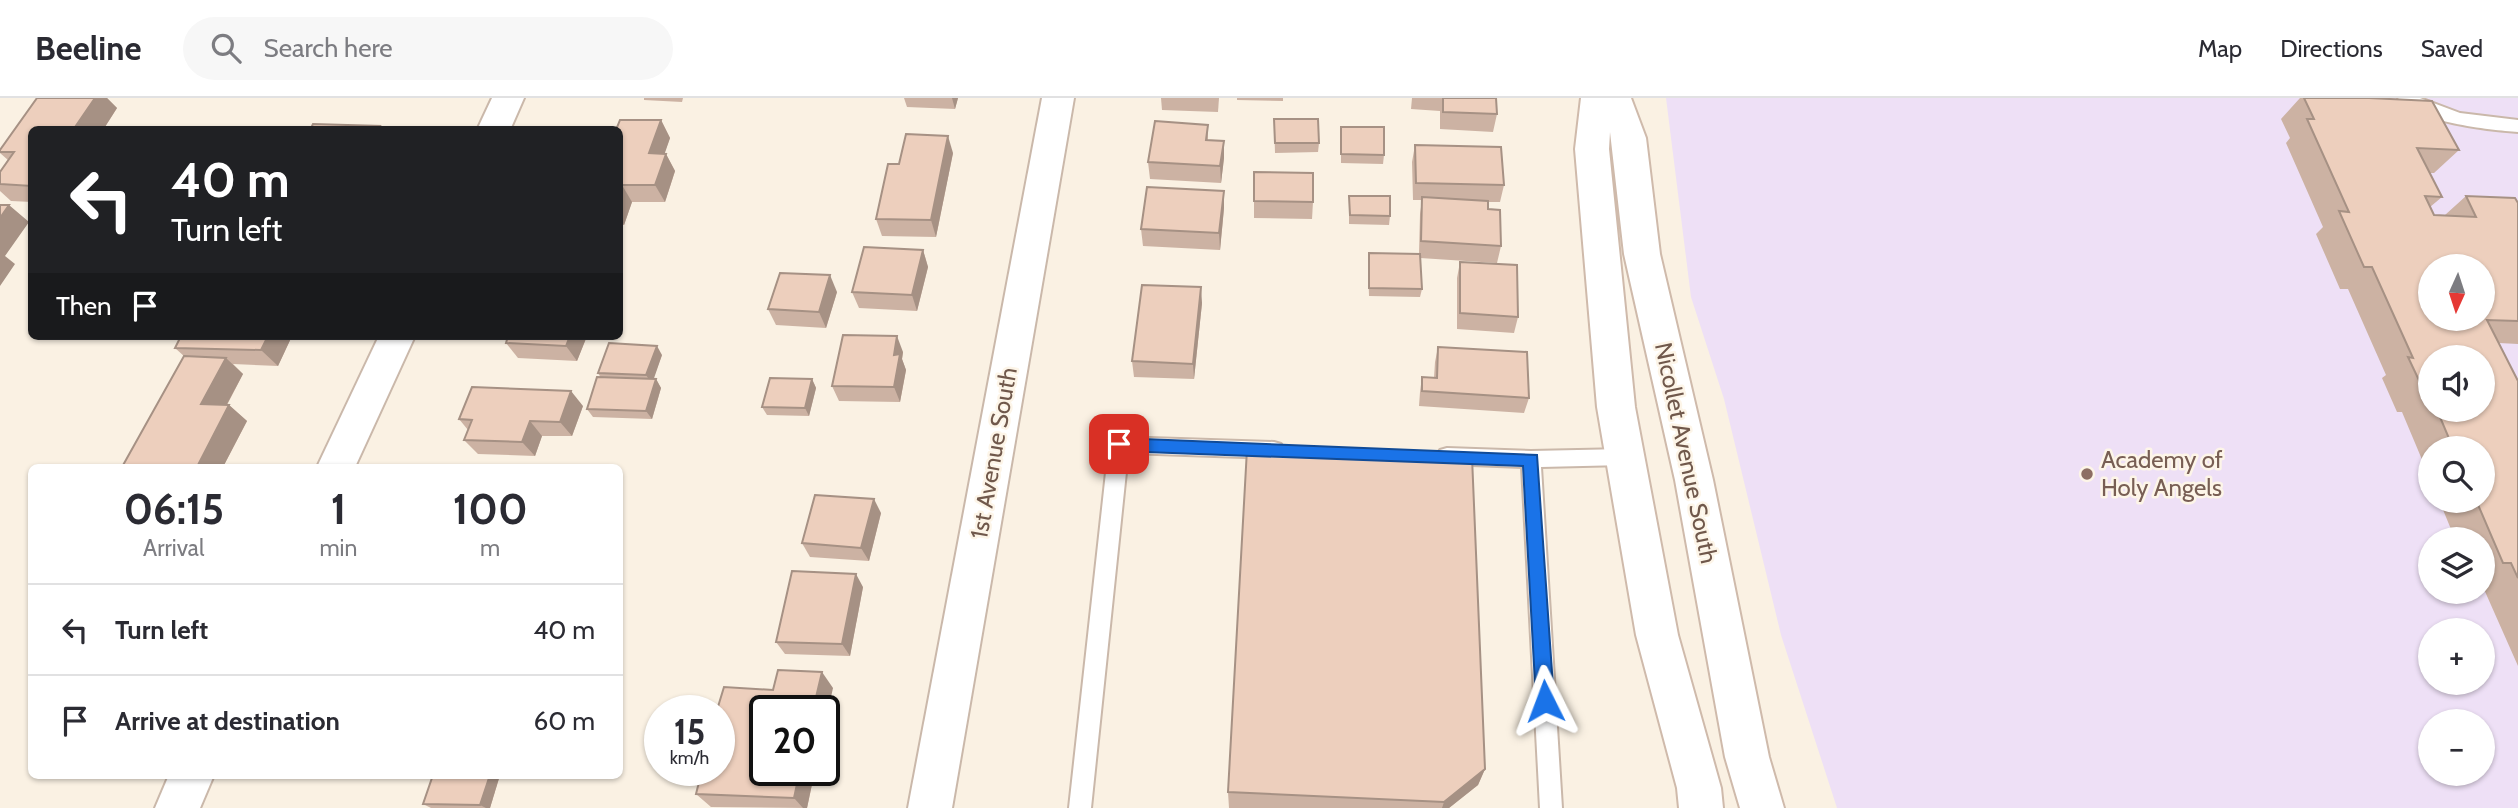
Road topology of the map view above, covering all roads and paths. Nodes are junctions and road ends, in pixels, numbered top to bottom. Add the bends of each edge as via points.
1 (508, 98) edge
2 (1058, 98) edge
3 (1597, 98) edge
4 (1615, 98) edge
5 (2406, 98) edge
6 (495, 126) edge
7 (2518, 126) edge
8 (395, 340) edge
9 (1297, 451) edge
10 (1421, 455) edge
11 (1625, 457) junction
12 (1531, 459) junction
13 (337, 464) edge
14 (190, 779) edge
15 (177, 808) edge
16 (930, 808) edge
17 (1080, 808) edge
18 (1551, 808) edge
19 (1701, 808) edge
20 (1762, 808) edge

1 - 6 main road
2 - 16 main road, 1st Avenue South
3 - 11 main road via 1592,149 1616,407
4 - 20 main road, Nicollet Avenue South via 1629,138 1642,254 1694,480 1747,757
5 - 7 lane via 2471,123
8 - 13 main road
9 - 17 lane via 1119,444
10 - 12 lane
11 - 12 lane
11 - 19 main road via 1657,635
12 - 18 lane
14 - 15 main road

